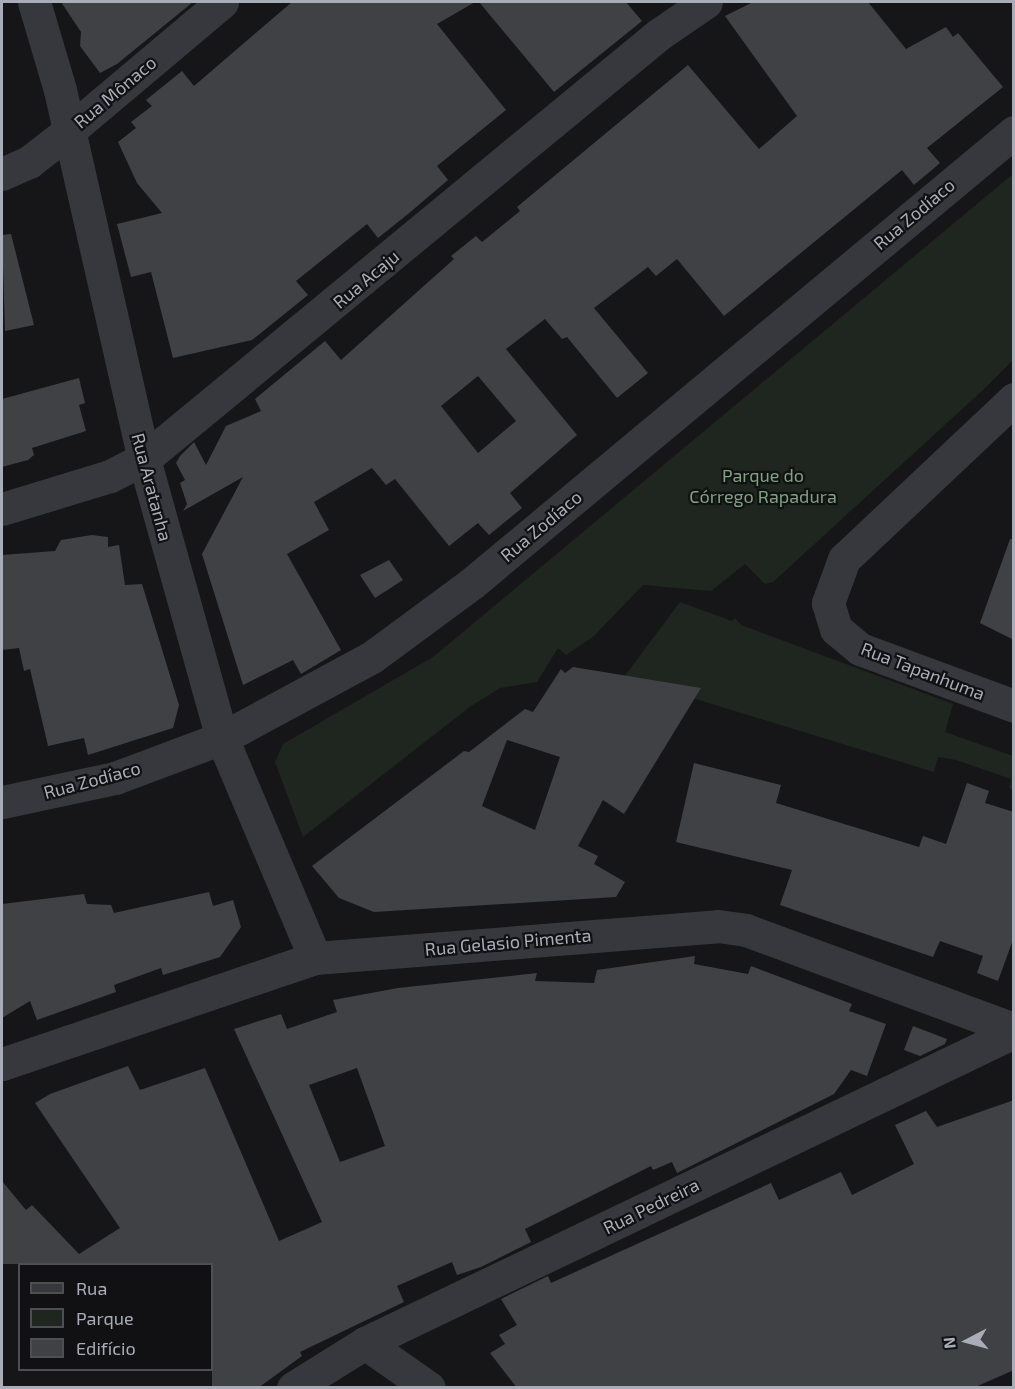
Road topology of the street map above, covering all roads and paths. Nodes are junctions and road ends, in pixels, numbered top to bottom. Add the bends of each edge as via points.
1 (34, 2) edge
2 (222, 2) edge
3 (706, 2) edge
4 (69, 131) junction
5 (1014, 132) edge
6 (2, 174) edge
7 (1014, 399) edge
8 (144, 459) junction
9 (2, 509) edge
10 (1014, 706) edge
11 (222, 738) junction
12 (2, 802) edge
13 (315, 958) junction
14 (1014, 1030) edge
15 (2, 1064) edge
16 (365, 1342) junction
17 (293, 1388) edge
18 (429, 1388) edge

1 - 4 street, Rua Aratanha
2 - 4 street, Rua Mônaco
3 - 8 street, Rua Acaju via 658,35
4 - 6 street, Rua Mônaco via 29,162
4 - 8 street, Rua Aratanha
5 - 11 street, Rua Zodíaco via 471,584 372,657
7 - 10 street, Rua Tapanhuma via 844,560 828,603 836,629 860,649
8 - 9 street, Rua Acaju via 110,476
8 - 11 street, Rua Aratanha
11 - 12 street, Rua Zodíaco via 115,778
11 - 13 street, Rua Aratanha
13 - 14 street, Rua Gelasio Pimenta via 718,926 746,930
13 - 15 street, Rua Gelasio Pimenta
14 - 16 street, Rua Pedreira
16 - 17 street, Rua Pedreira
16 - 18 street

